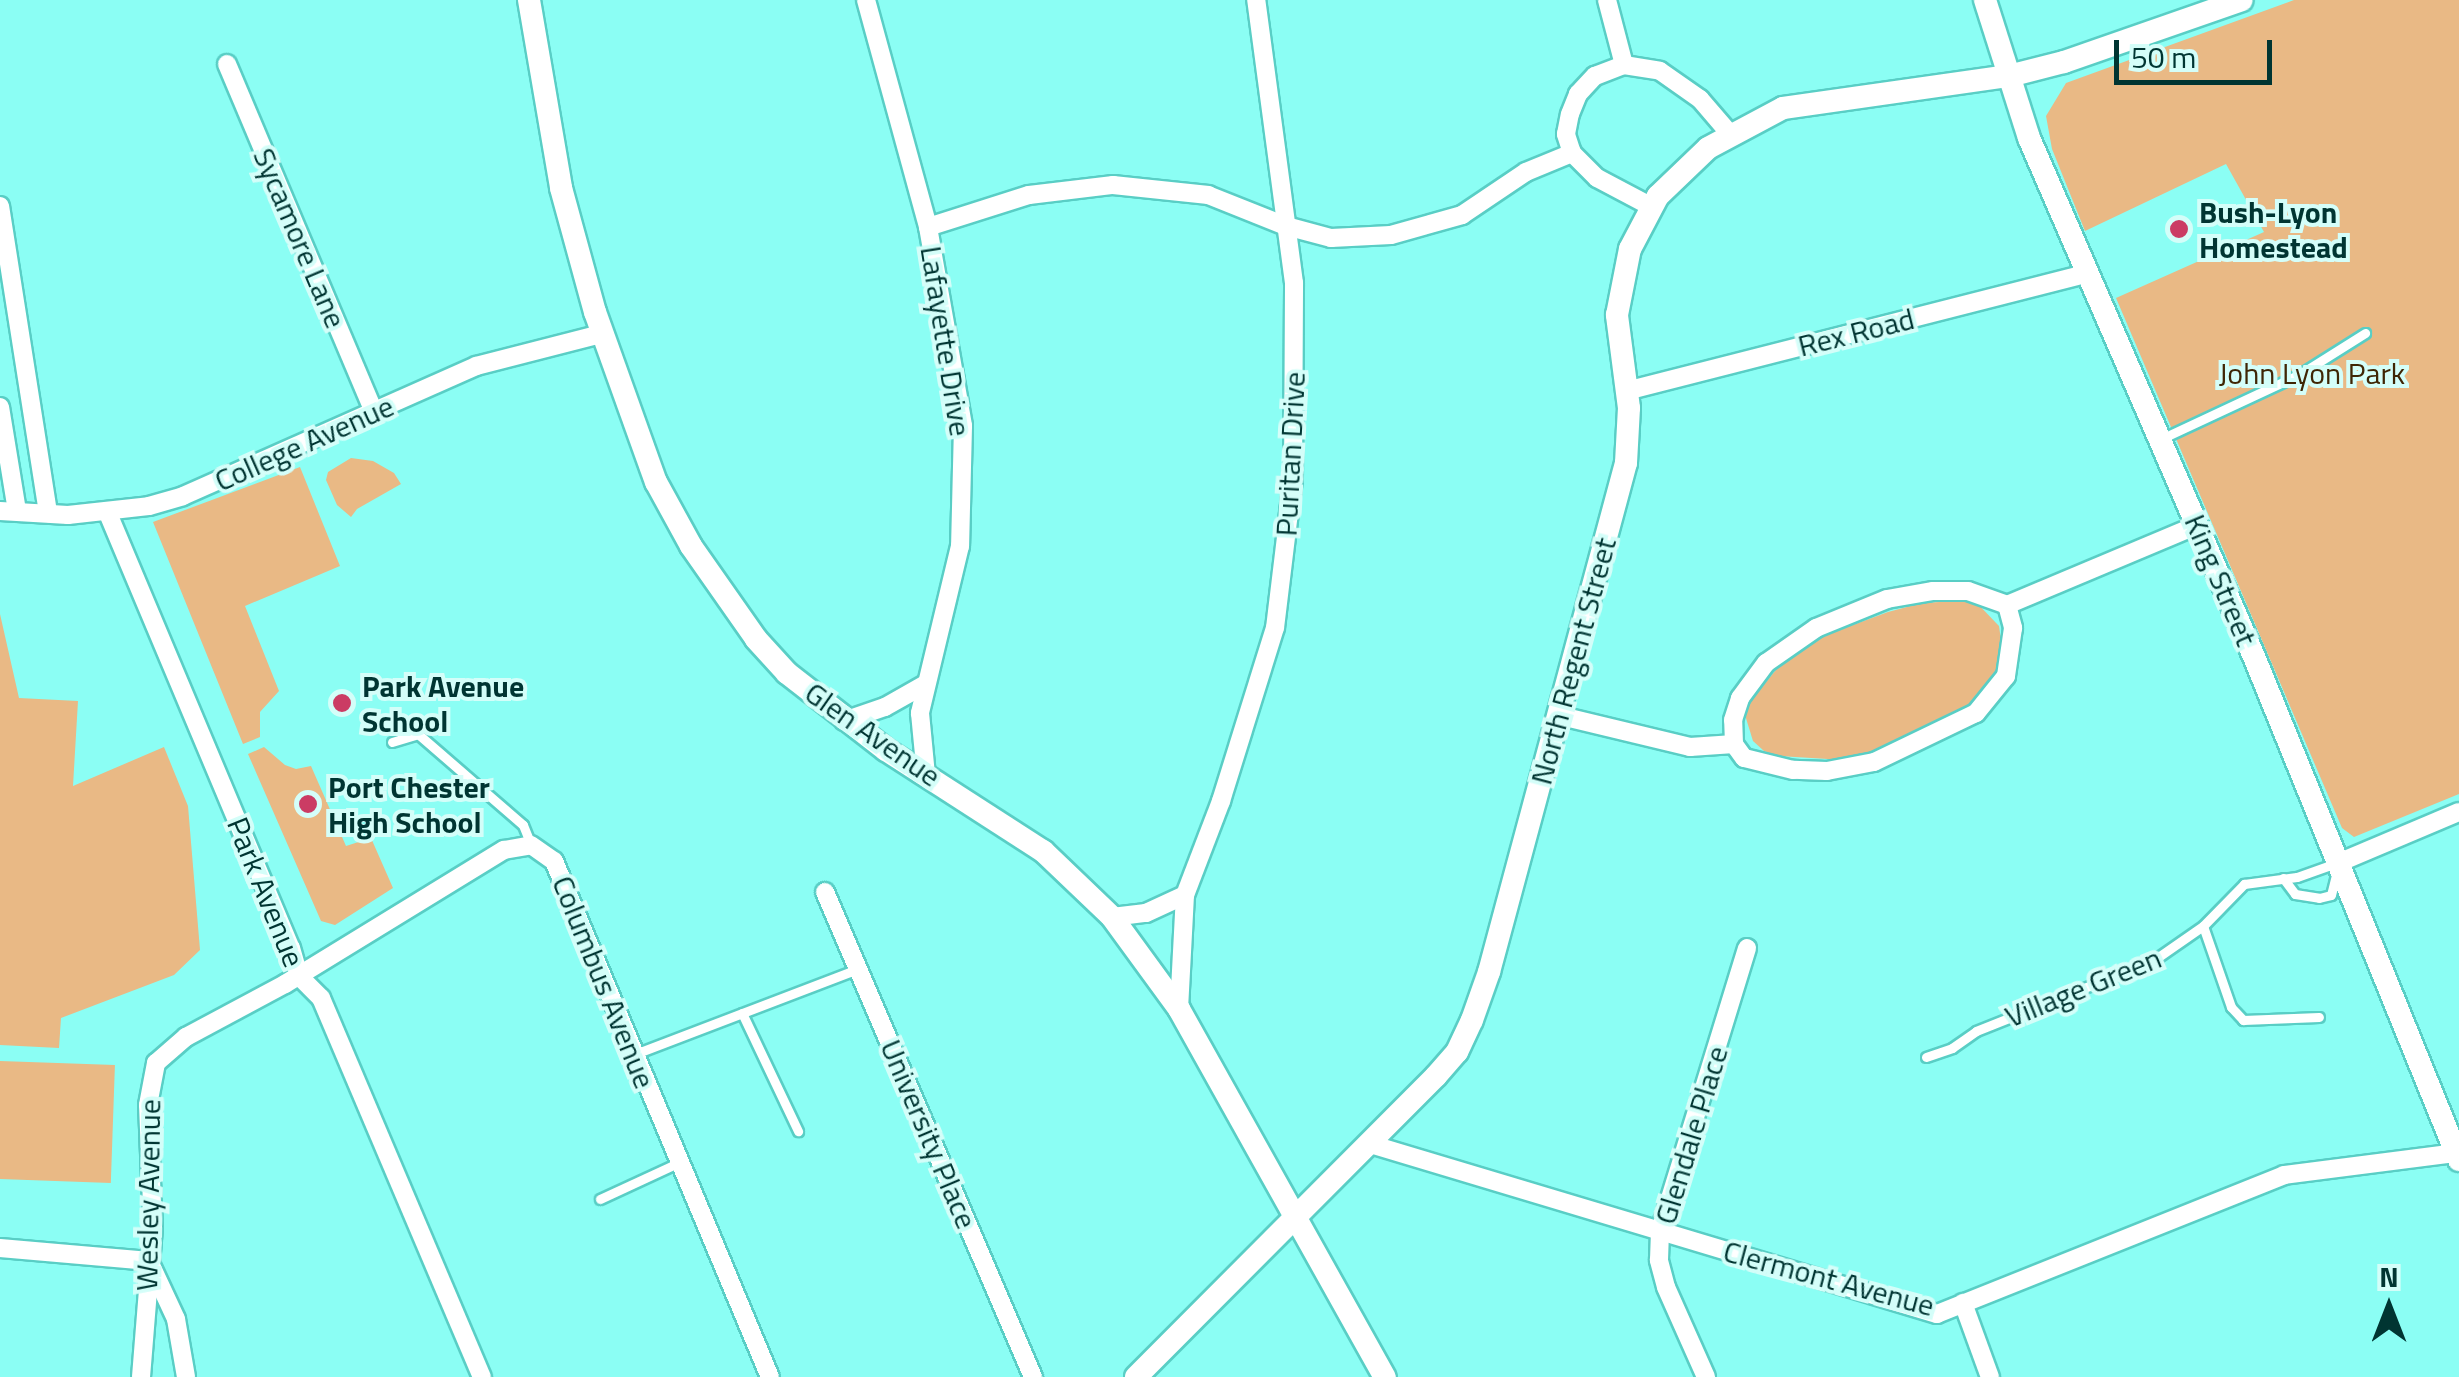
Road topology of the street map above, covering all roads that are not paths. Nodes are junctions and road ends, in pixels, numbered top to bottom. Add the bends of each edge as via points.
1 (529, 0) edge
2 (866, 0) edge
3 (1256, 0) edge
4 (1607, 0) edge
5 (1985, 0) edge
6 (2242, 0) edge
7 (227, 64) dead end
8 (1624, 65) junction
9 (2009, 76) junction
10 (1730, 134) junction
11 (1572, 153) junction
12 (0, 206) edge
13 (1652, 207) junction
14 (1286, 226) junction
15 (928, 227) junction
16 (2086, 274) junction
17 (2365, 333) dead end
18 (602, 334) junction
19 (1626, 391) junction
20 (0, 408) edge
21 (374, 412) junction
22 (2160, 439) junction
23 (8, 511) edge
24 (107, 511) junction
25 (48, 513) junction
26 (2197, 525) junction
27 (2008, 605) junction
28 (924, 685) junction
29 (1557, 716) junction
30 (844, 721) junction
31 (392, 742) dead end
32 (1734, 744) junction
33 (926, 775) junction
34 (2459, 812) edge
35 (531, 846) junction
36 (2338, 862) junction
37 (2283, 878) junction
38 (825, 892) dead end
39 (1186, 896) junction
40 (1112, 917) junction
41 (2203, 926) junction
42 (1747, 948) dead end
43 (858, 969) junction
44 (298, 976) junction
45 (1179, 1009) junction
46 (742, 1013) junction
47 (2319, 1018) dead end
48 (632, 1054) junction
49 (1926, 1058) dead end
50 (798, 1131) dead end
51 (1370, 1144) junction
52 (2458, 1156) edge
53 (678, 1163) junction
54 (600, 1199) dead end
55 (1295, 1217) junction
56 (1660, 1231) junction
57 (0, 1248) edge
58 (149, 1260) junction
59 (1962, 1303) junction
60 (141, 1377) edge
61 (186, 1377) edge
62 (482, 1377) edge
63 (770, 1377) edge
64 (1033, 1377) edge
65 (1136, 1377) edge
66 (1385, 1377) edge
67 (1706, 1377) edge
68 (1990, 1377) edge

1 - 18 street, Glen Avenue via 562,188
2 - 15 street, Lafayette Drive
3 - 14 street, Puritan Drive
4 - 8 street
5 - 9 street, King Street
6 - 9 street, North Regent Street
7 - 21 street, Sycamore Lane
8 - 10 street via 1679,82
8 - 11 street via 1595,76 1578,94 1566,134
9 - 10 street, North Regent Street via 1829,98 1784,108
9 - 16 street, King Street
10 - 13 street, North Regent Street via 1686,165
11 - 13 street via 1596,178
11 - 14 street via 1526,172 1462,215 1425,227 1331,238
12 - 25 street
13 - 19 street, North Regent Street via 1621,284 1617,314
14 - 15 street via 1208,195 1114,185 1029,196
14 - 39 street, Puritan Drive via 1294,283 1294,480 1275,628
15 - 28 street, Lafayette Drive via 960,394 964,500 951,594
16 - 19 street, Rex Road
16 - 22 street, King Street
17 - 22 lane via 2300,374
18 - 21 street, College Avenue via 476,366
18 - 30 street, Glen Avenue via 656,482 691,546 756,639
19 - 29 street, North Regent Street via 1626,463
20 - 23 street
21 - 24 street, College Avenue via 184,496
22 - 26 street, King Street
23 - 25 street, College Avenue
24 - 25 street, College Avenue
24 - 44 street, Park Avenue via 292,948
26 - 27 street
26 - 36 street, King Street
27 - 32 street via 1968,591 1933,591 1887,599 1816,628 1752,678 1740,698
27 - 32 street via 2012,652 1999,687 1976,713 1918,744 1827,772 1762,765 1744,758
28 - 30 street
28 - 33 street, Lafayette Drive
29 - 32 street via 1690,747
29 - 51 street, North Regent Street via 1472,1020 1457,1052
30 - 33 street, Glen Avenue
31 - 35 lane via 418,734 524,826
33 - 40 street, Glen Avenue via 1043,851
34 - 36 street
35 - 44 street, Columbus Avenue via 504,850
35 - 48 street, Columbus Avenue via 554,861
36 - 37 lane, Village Green
36 - 37 lane via 2331,895 2295,894
36 - 52 street, King Street
37 - 41 lane, Village Green via 2244,884
38 - 43 street, University Place
39 - 40 street via 1146,913
39 - 45 street, Puritan Drive
40 - 45 street, Glen Avenue
41 - 47 lane via 2231,1007 2243,1020
41 - 49 lane, Village Green via 2154,960 1976,1031
42 - 56 street, Glendale Place
43 - 46 lane
43 - 64 street, University Place
44 - 58 street, Wesley Avenue via 186,1037 156,1063 148,1105
44 - 62 street, Park Avenue via 321,998
45 - 55 street, Glen Avenue
46 - 48 lane
46 - 50 lane
48 - 53 street, Columbus Avenue
51 - 55 street, North Regent Street
51 - 56 street, Clermont Avenue
52 - 59 street, Clermont Avenue via 2284,1175
53 - 54 lane
53 - 63 street, Columbus Avenue
55 - 65 street, North Regent Street
55 - 66 street, Glen Avenue
56 - 59 street, Clermont Avenue via 1937,1314
56 - 67 street, Glendale Place via 1666,1287
57 - 58 street
58 - 60 street, Wesley Avenue
58 - 61 street via 176,1319
59 - 68 street

